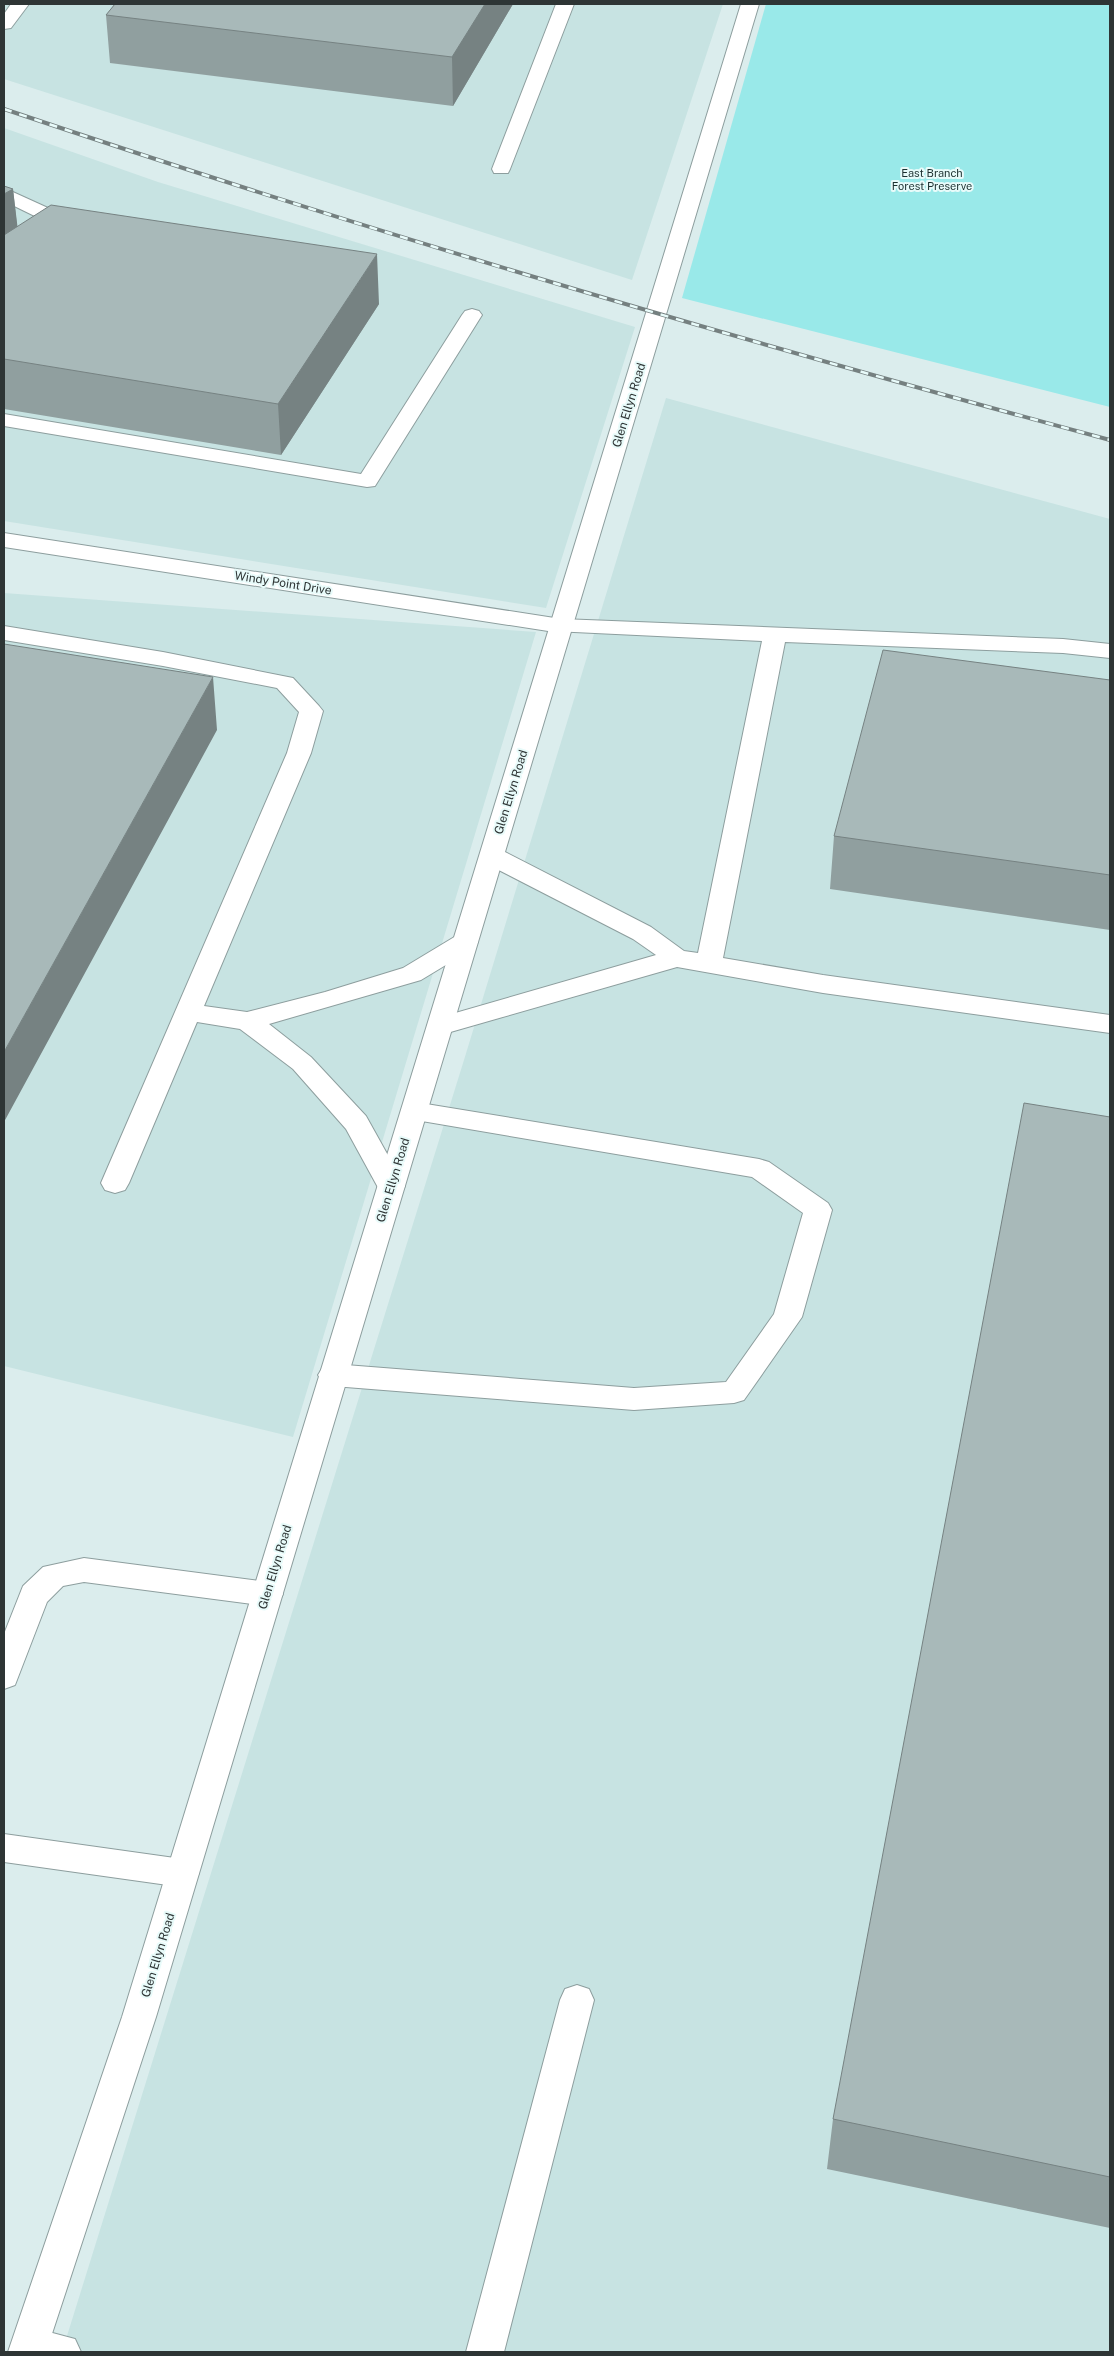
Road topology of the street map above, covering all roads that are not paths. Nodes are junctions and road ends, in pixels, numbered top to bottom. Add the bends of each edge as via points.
1 (20, 4) edge
2 (565, 4) edge
3 (750, 4) edge
4 (5, 24) edge
5 (501, 169) dead end
6 (4, 194) edge
7 (4, 261) edge
8 (472, 315) dead end
9 (4, 420) edge
10 (4, 540) edge
11 (561, 626) junction
12 (4, 633) edge
13 (775, 634) junction
14 (1110, 651) edge
15 (492, 856) junction
16 (465, 942) junction
17 (677, 958) junction
18 (709, 964) junction
19 (189, 1012) junction
20 (247, 1021) junction
21 (1110, 1024) edge
22 (440, 1026) junction
23 (414, 1111) junction
24 (115, 1183) dead end
25 (391, 1186) junction
26 (334, 1375) junction
27 (267, 1594) junction
28 (4, 1676) edge
29 (4, 1848) edge
30 (182, 1873) junction
31 (577, 2000) dead end
32 (40, 2350) edge
33 (485, 2352) edge

1 - 4 street
2 - 5 street
3 - 11 street, Glen Ellyn Road
6 - 7 street via 63,222
8 - 9 street via 367,481
10 - 11 street, Windy Point Drive
11 - 13 street, Windy Point Drive
11 - 15 street, Glen Ellyn Road
12 - 19 street via 286,683 312,711 300,753
13 - 14 street, Windy Point Drive via 1064,646
13 - 18 street
15 - 16 street, Glen Ellyn Road
15 - 17 street via 642,934
16 - 20 street via 412,974
16 - 22 street, Glen Ellyn Road
17 - 18 street
17 - 22 street
18 - 21 street via 823,984
19 - 20 street
19 - 24 street
20 - 25 street via 302,1063 356,1123
22 - 23 street, Glen Ellyn Road
23 - 25 street, Glen Ellyn Road
23 - 26 street via 759,1169 818,1210 788,1317 734,1392 634,1399
25 - 26 street, Glen Ellyn Road
26 - 27 street, Glen Ellyn Road
27 - 28 street via 84,1570 54,1576 34,1595
27 - 30 street, Glen Ellyn Road
29 - 30 street
30 - 32 street, Glen Ellyn Road
31 - 33 street

